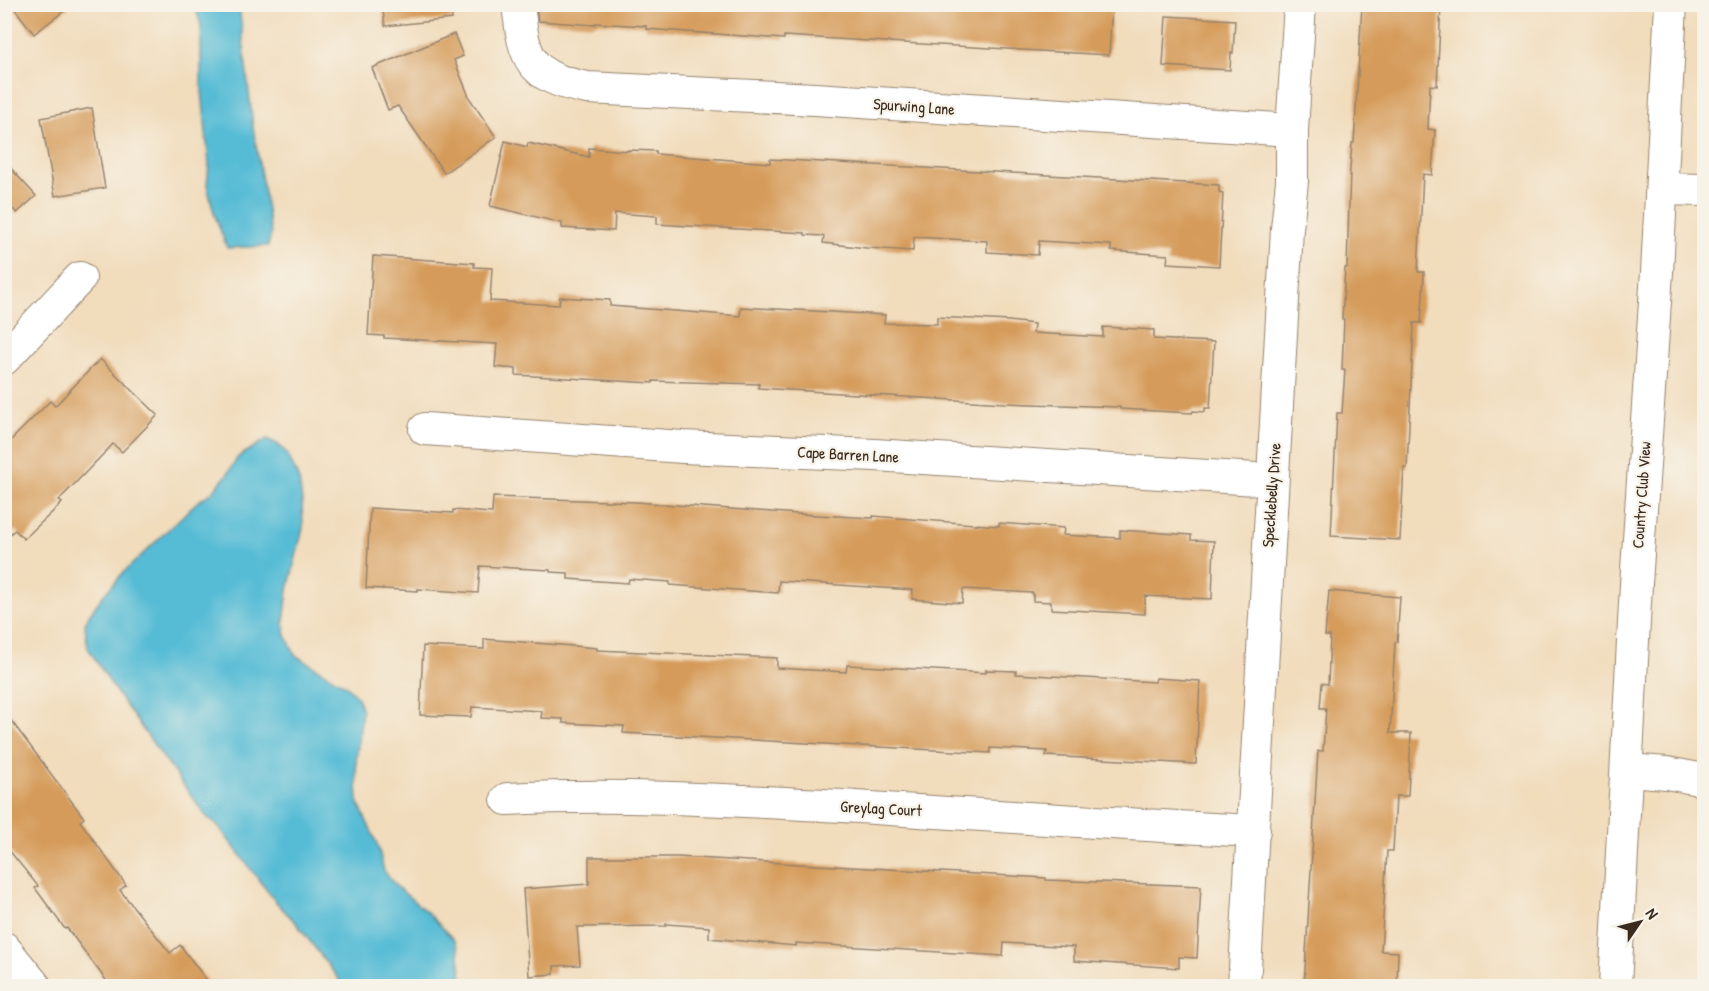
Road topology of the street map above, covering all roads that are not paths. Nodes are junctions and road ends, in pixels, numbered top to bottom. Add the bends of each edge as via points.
1 (518, 4) edge
2 (1300, 4) edge
3 (1671, 4) edge
4 (1292, 130) junction
5 (1662, 189) junction
6 (1704, 190) edge
7 (80, 278) dead end
8 (4, 359) edge
9 (425, 429) dead end
10 (1272, 480) junction
11 (1627, 770) junction
12 (1704, 780) edge
13 (507, 799) dead end
14 (1254, 831) junction
15 (4, 948) edge
16 (35, 987) edge
17 (1244, 987) edge
18 (1615, 987) edge

1 - 4 street, Spurwing Lane via 524,50 539,72 562,83 587,88
2 - 4 street, Specklebelly Drive
3 - 5 street, Country Club View
4 - 10 street, Specklebelly Drive
5 - 6 street
5 - 11 street, Country Club View
7 - 8 street
9 - 10 street, Cape Barren Lane
10 - 14 street, Specklebelly Drive
11 - 12 street
11 - 18 street, Country Club View
13 - 14 street, Greylag Court via 682,798
14 - 17 street, Specklebelly Drive
15 - 16 street

